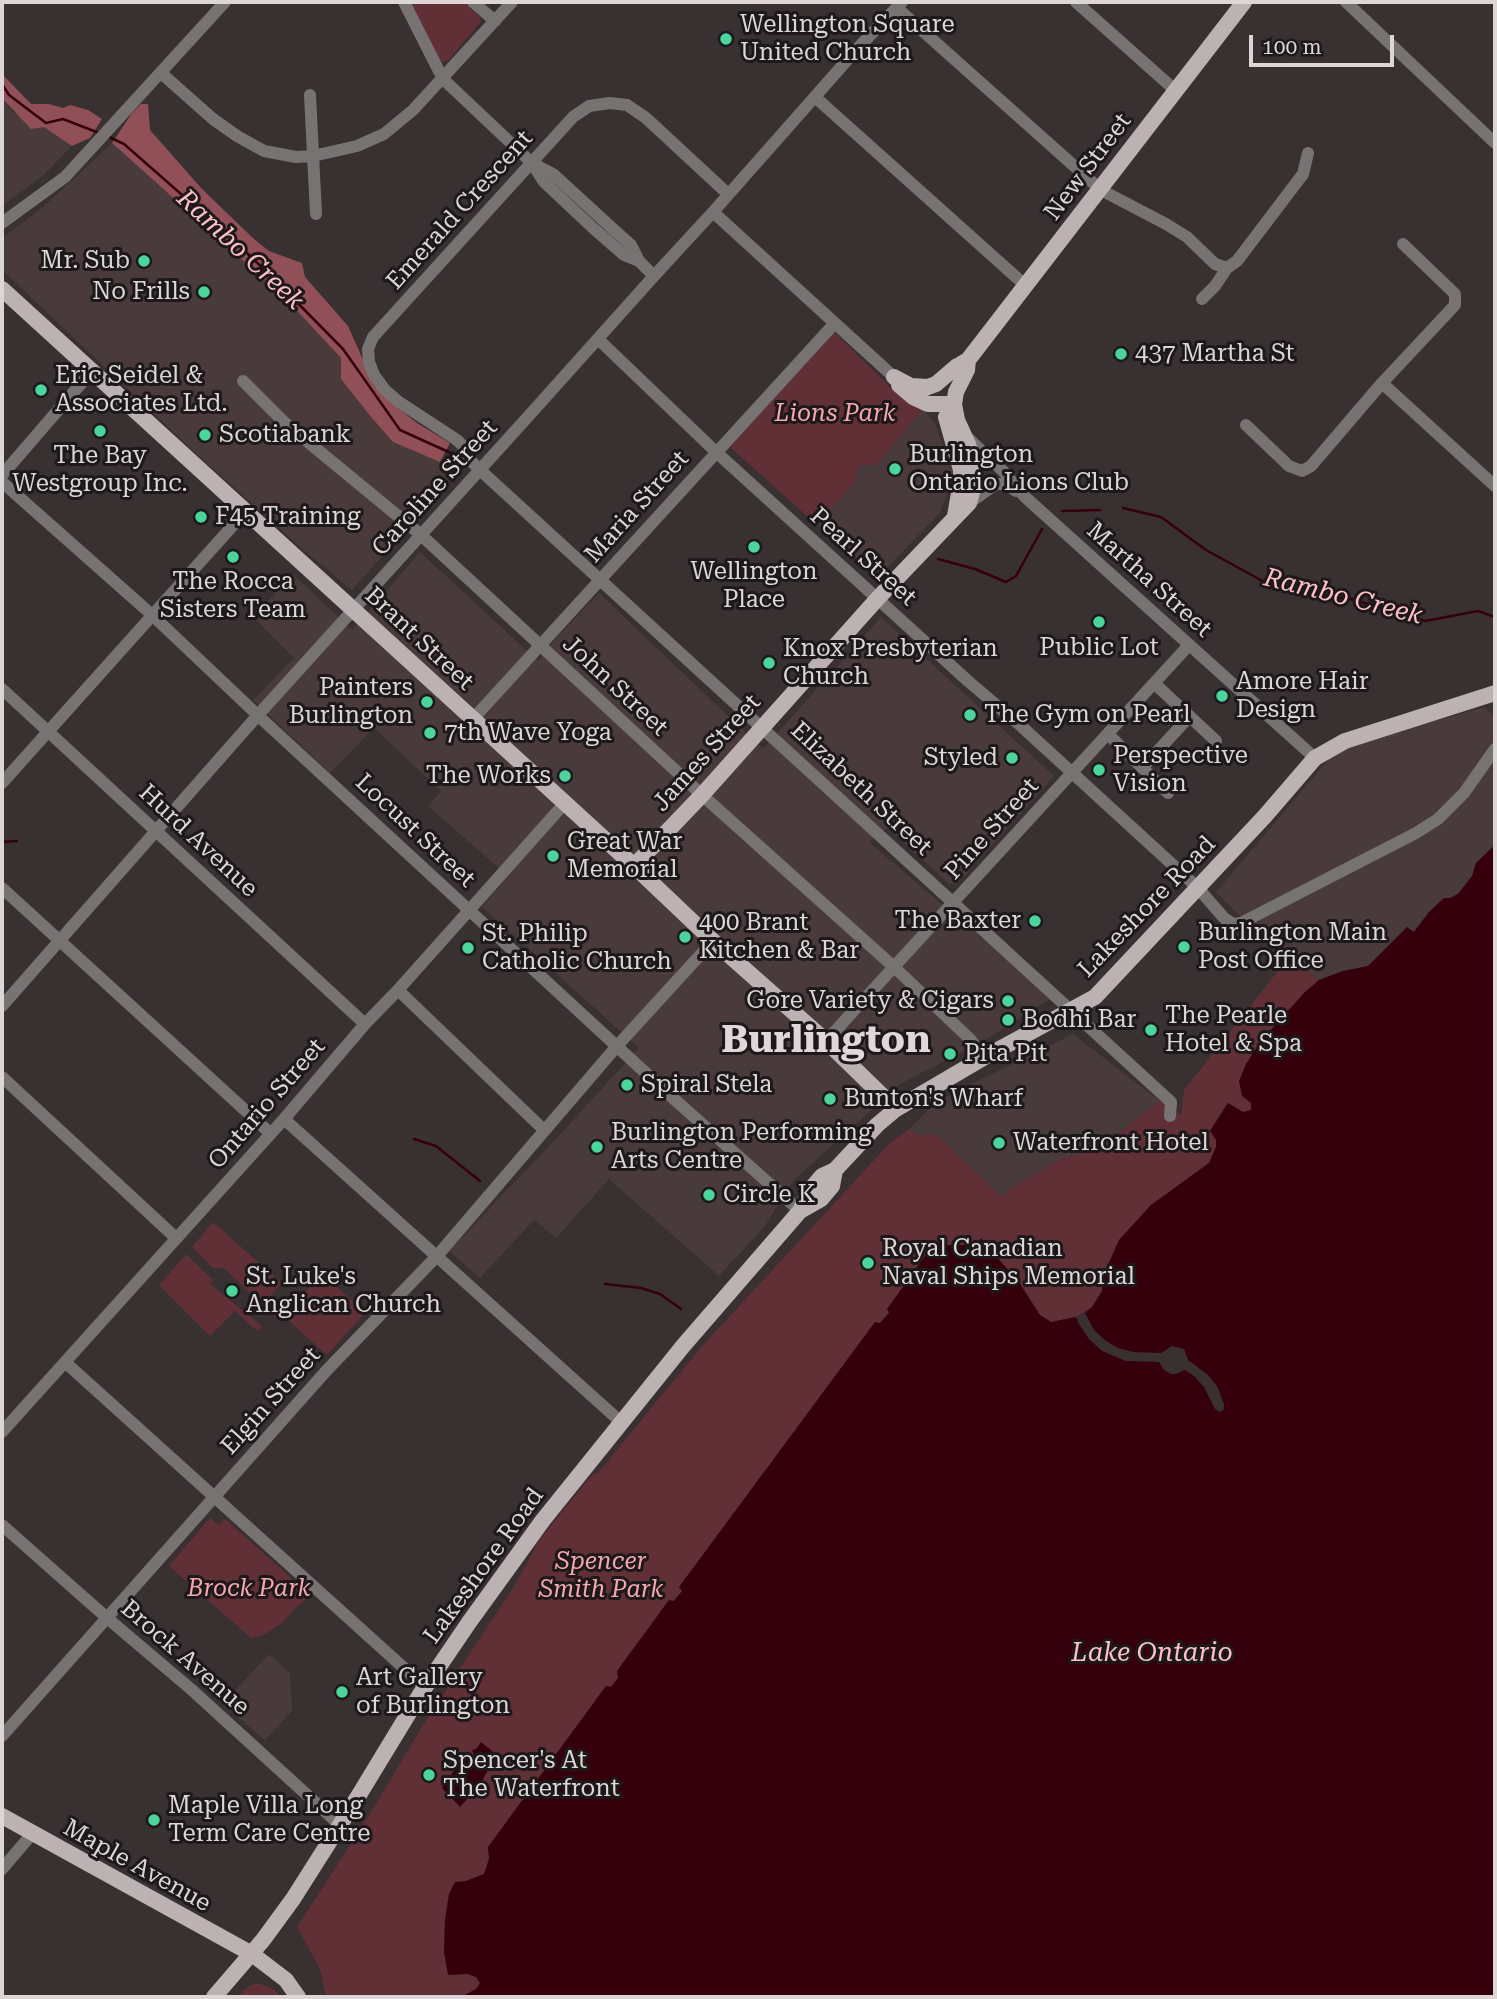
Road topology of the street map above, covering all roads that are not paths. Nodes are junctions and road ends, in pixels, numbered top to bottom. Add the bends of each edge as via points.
1 (225, 2) edge
2 (404, 2) edge
3 (473, 2) edge
4 (512, 2) edge
5 (1076, 2) edge
6 (1244, 2) edge
7 (1346, 2) edge
8 (900, 5) edge
9 (495, 21) junction
10 (161, 73) junction
11 (443, 79) junction
12 (1175, 90) junction
13 (310, 95) dead end
14 (815, 97) junction
15 (1495, 143) edge
16 (1308, 153) dead end
17 (313, 156) junction
18 (532, 163) junction
19 (1101, 190) junction
20 (728, 194) junction
21 (713, 212) junction
22 (316, 214) dead end
23 (2, 223) edge
24 (696, 230) junction
25 (735, 234) junction
26 (1403, 244) dead end
27 (1227, 268) junction
28 (654, 276) junction
29 (1026, 286) junction
30 (2, 289) edge
31 (1202, 299) dead end
32 (834, 324) junction
33 (597, 339) junction
34 (963, 363) junction
35 (91, 372) junction
36 (894, 377) junction
37 (243, 381) dead end
38 (1382, 383) junction
39 (950, 404) junction
40 (1246, 425) dead end
41 (960, 429) junction
42 (716, 452) junction
43 (480, 470) junction
44 (2, 475) edge
45 (2, 482) edge
46 (1495, 486) edge
47 (1024, 496) junction
48 (969, 503) junction
49 (245, 512) junction
50 (955, 516) junction
51 (421, 535) junction
52 (601, 579) junction
53 (878, 598) junction
54 (353, 609) junction
55 (151, 614) junction
56 (539, 645) junction
57 (1189, 645) junction
58 (1154, 683) junction
59 (2, 689) edge
60 (1495, 693) edge
61 (257, 715) junction
62 (1189, 717) junction
63 (472, 720) junction
64 (763, 727) junction
65 (48, 731) junction
66 (1108, 734) junction
67 (1216, 741) dead end
68 (1495, 750) edge
69 (1315, 758) junction
70 (1142, 768) junction
71 (1071, 774) junction
72 (2, 783) edge
73 (1168, 793) dead end
74 (702, 794) junction
75 (564, 804) junction
76 (156, 830) junction
77 (634, 866) junction
78 (1197, 887) junction
79 (2, 888) edge
80 (953, 903) junction
81 (469, 909) junction
82 (60, 941) junction
83 (713, 941) junction
84 (894, 967) junction
85 (398, 990) junction
86 (2, 1006) edge
87 (1072, 1010) junction
88 (365, 1024) junction
89 (826, 1041) junction
90 (617, 1046) junction
91 (983, 1058) junction
92 (2, 1077) edge
93 (896, 1109) junction
94 (1170, 1116) dead end
95 (284, 1119) junction
96 (544, 1130) junction
97 (270, 1133) junction
98 (800, 1211) junction
99 (176, 1238) junction
100 (436, 1256) junction
101 (66, 1363) junction
102 (622, 1423) junction
103 (2, 1432) edge
104 (213, 1497) junction
105 (2, 1525) edge
106 (106, 1617) junction
107 (425, 1687) junction
108 (2, 1736) edge
109 (2, 1816) edge
110 (340, 1825) junction
111 (32, 1834) junction
112 (2, 1869) edge
113 (252, 1954) junction
114 (214, 1997) edge
115 (298, 1997) edge

1 - 10 street
2 - 11 street
3 - 9 street
4 - 9 street
5 - 12 street
6 - 12 main road, New Street
7 - 15 street
8 - 14 street, Caroline Street
8 - 19 street
9 - 11 street
10 - 17 street via 237,136 264,151
10 - 23 street via 65,177
11 - 17 street via 384,135
11 - 18 street
12 - 19 main road, New Street
13 - 17 street
14 - 20 street, Caroline Street
14 - 29 street
16 - 27 street via 1303,174
17 - 22 street
18 - 20 street, Emerald Crescent via 573,117 589,106 627,105
18 - 28 street via 553,174 613,229
18 - 43 street, Emerald Crescent via 373,337 368,349 374,375 385,390 449,434
19 - 27 street via 1166,224 1215,264
19 - 29 main road, New Street
20 - 21 street, Caroline Street
21 - 24 street, Caroline Street
21 - 25 street
24 - 25 street via 722,227
24 - 28 street, Caroline Street
25 - 32 street
26 - 38 street via 1456,300
27 - 31 street
28 - 33 street, Caroline Street
29 - 34 main road, New Street
30 - 35 main road, Brant Street
32 - 36 street
32 - 42 street, Maria Street
33 - 42 street, Pearl Street
33 - 43 street, Caroline Street
34 - 36 main road via 928,387 911,386
34 - 39 main road, New Street via 950,381
35 - 44 street
35 - 49 main road, Brant Street
36 - 39 main road via 913,397 928,404
37 - 51 street, John Street via 285,423
38 - 40 street via 1302,471 1289,466
38 - 46 street
39 - 41 main road
39 - 50 main road via 946,416 961,470
41 - 47 street, Martha Street
41 - 48 main road via 974,469
42 - 52 street, Maria Street
42 - 53 street, Pearl Street
43 - 51 street, Caroline Street
43 - 52 street, Elizabeth Street
45 - 55 street, Locust Street
47 - 48 street via 999,483
47 - 57 street, Martha Street
48 - 50 main road, James Street
49 - 54 main road, Brant Street
49 - 55 street
50 - 53 main road, James Street
51 - 54 street, Caroline Street
51 - 56 street, John Street
52 - 56 street, Maria Street
52 - 64 street, Elizabeth Street
53 - 64 main road, James Street
53 - 71 street, Pearl Street
54 - 61 street, Caroline Street
54 - 63 main road, Brant Street
55 - 61 street, Locust Street
55 - 65 street
56 - 63 street, Maria Street
56 - 74 street, John Street
57 - 58 street, Pine Street
57 - 69 street, Martha Street
58 - 62 street
58 - 66 street, Pine Street
59 - 65 street, Hurd Avenue
60 - 69 main road, Lakeshore Road via 1345,741
61 - 76 street, Caroline Street
61 - 81 street, Locust Street
62 - 67 street
62 - 70 street
63 - 75 main road, Brant Street
64 - 74 main road, James Street
64 - 80 street, Elizabeth Street
65 - 72 street
65 - 76 street, Hurd Avenue
66 - 70 street
66 - 71 street, Pine Street
68 - 78 street, Pearl Street via 1438,819 1241,923 1228,921
69 - 78 main road, Lakeshore Road
70 - 73 street
71 - 78 street, Pearl Street
71 - 80 street, Pine Street
74 - 77 main road, James Street
74 - 84 street, John Street
75 - 77 main road, Brant Street
75 - 81 street, Ontario Street
76 - 82 street, Caroline Street
76 - 88 street, Hurd Avenue
77 - 83 main road, Brant Street
78 - 87 main road, Lakeshore Road via 1095,997
79 - 82 street
80 - 84 street, Pine Street
80 - 87 street, Elizabeth Street
81 - 85 street, Ontario Street
81 - 90 street, Locust Street
82 - 86 street, Caroline Street
82 - 97 street
83 - 89 main road, Brant Street
83 - 90 street, Elgin Street
84 - 89 street, Pine Street
84 - 91 street, John Street via 971,1040
85 - 88 street, Ontario Street
85 - 96 street
87 - 91 main road, Lakeshore Road
87 - 94 street, Elizabeth Street via 1171,1102
88 - 95 street, Ontario Street
89 - 93 main road, Brant Street
90 - 96 street, Elgin Street
90 - 98 street, Locust Street
91 - 93 main road, Lakeshore Road
92 - 99 street
93 - 98 main road, Lakeshore Road via 835,1170 822,1176
95 - 97 street, Ontario Street
95 - 100 street
96 - 100 street, Elgin Street
97 - 99 street, Ontario Street
98 - 102 main road, Lakeshore Road
99 - 101 street, Ontario Street
100 - 102 street
100 - 104 street, Elgin Street
101 - 103 street, Ontario Street
101 - 104 street
102 - 107 main road, Lakeshore Road via 555,1505
104 - 106 street, Elgin Street
104 - 107 street
105 - 106 street, Brock Avenue
106 - 108 street, Elgin Street
106 - 110 street, Brock Avenue
107 - 110 main road, Lakeshore Road
109 - 111 main road, Maple Avenue
110 - 113 main road, Lakeshore Road
111 - 112 street
111 - 113 main road, Maple Avenue
113 - 114 main road, Lakeshore Road
113 - 115 main road via 286,1980

